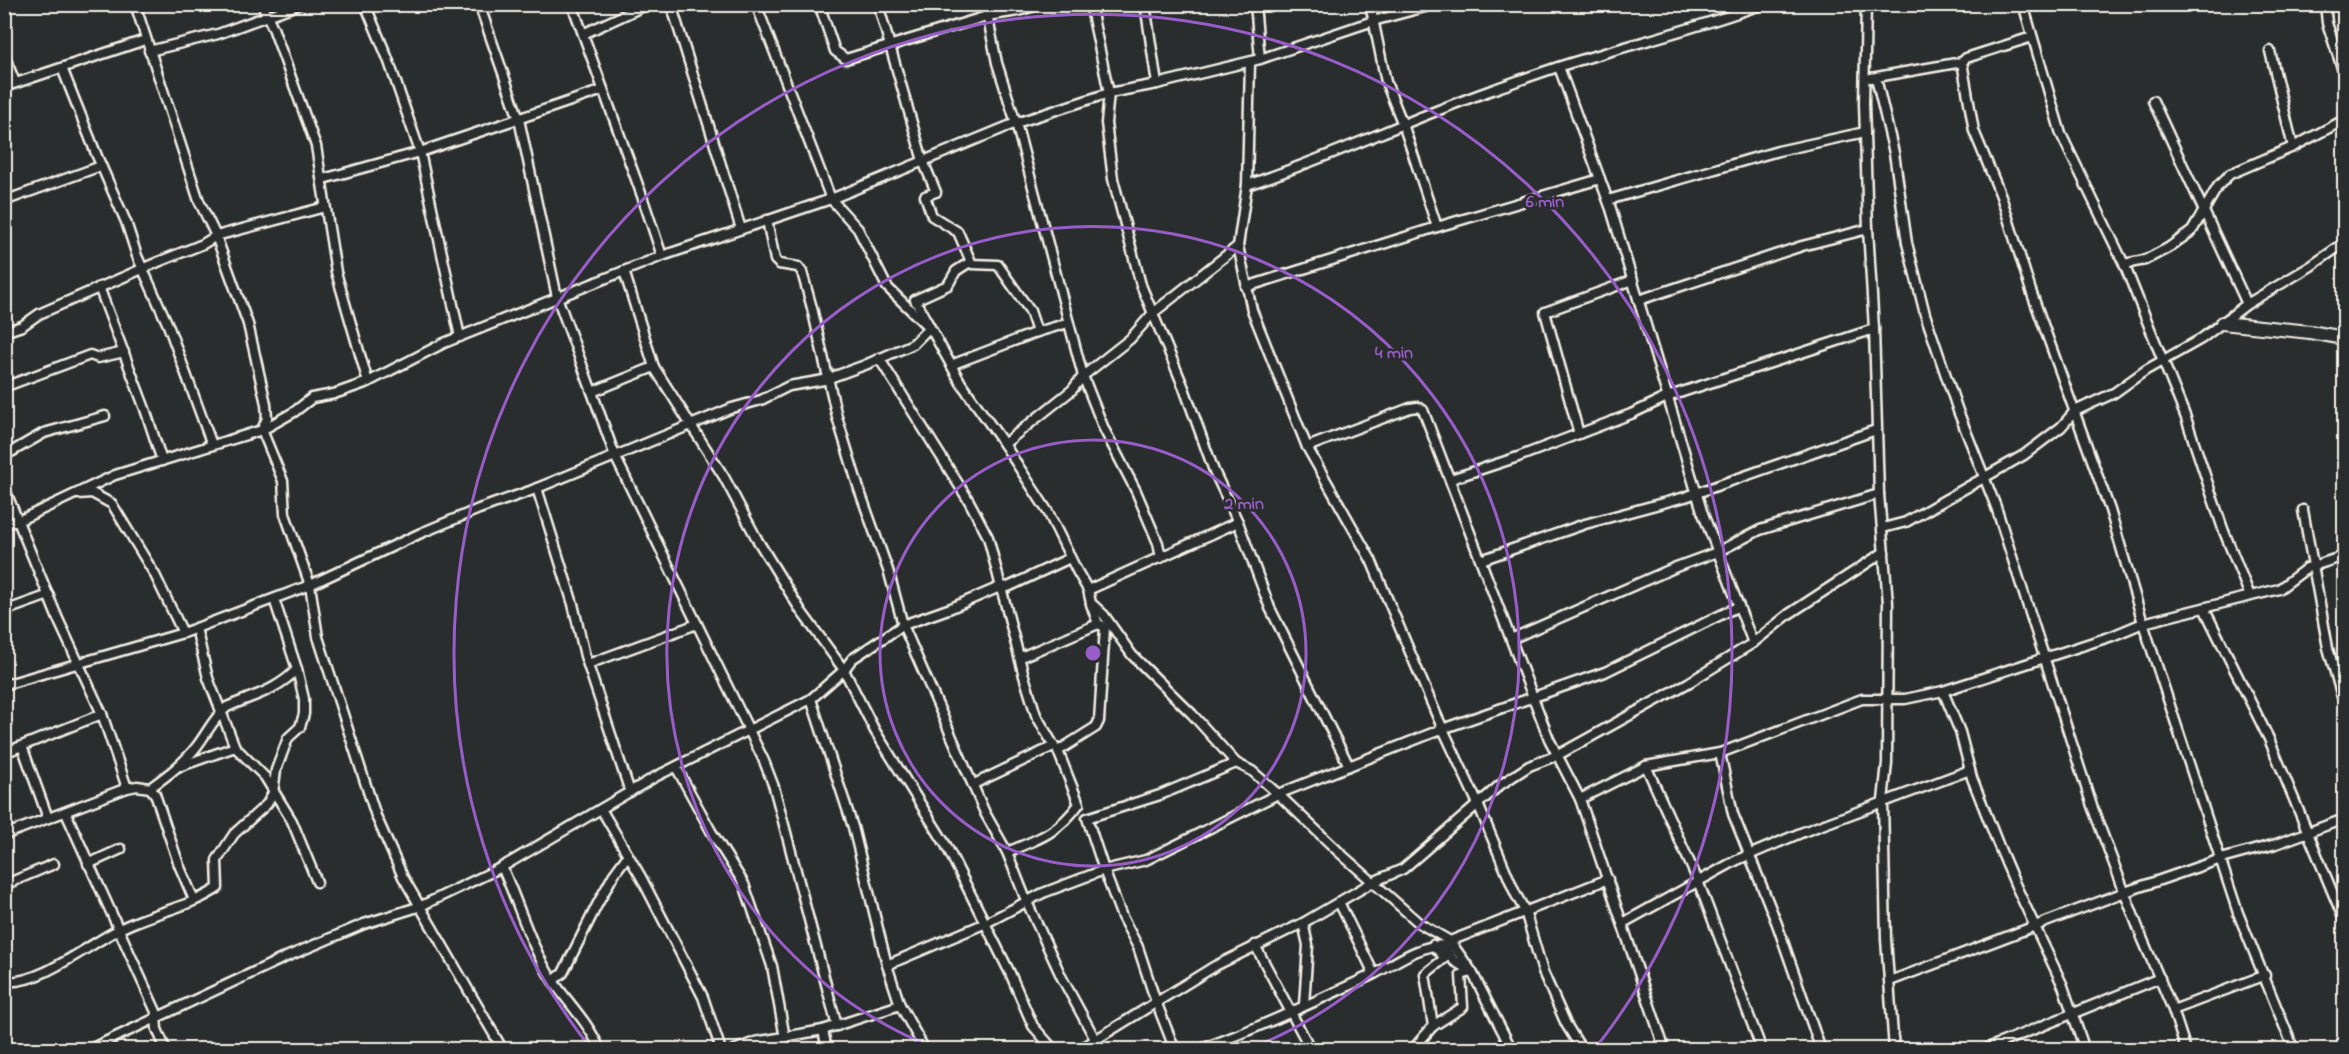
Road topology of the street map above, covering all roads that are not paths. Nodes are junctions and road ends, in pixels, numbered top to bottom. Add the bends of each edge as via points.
1 (135, 4) edge
2 (262, 4) edge
3 (300, 4) edge
4 (365, 4) edge
5 (479, 4) edge
6 (572, 4) edge
7 (648, 4) edge
8 (670, 4) edge
9 (756, 4) edge
10 (819, 4) edge
11 (878, 4) edge
12 (985, 4) edge
13 (1041, 4) edge
14 (1090, 4) edge
15 (1144, 4) edge
16 (1255, 4) edge
17 (1370, 4) edge
18 (1436, 4) edge
19 (1763, 4) edge
20 (1866, 4) edge
21 (2023, 4) edge
22 (2325, 4) edge
23 (987, 16) junction
24 (267, 17) junction
25 (1373, 21) junction
26 (583, 34) junction
27 (2032, 37) junction
28 (145, 40) junction
29 (889, 45) junction
30 (149, 51) junction
31 (2270, 51) dead end
32 (4, 55) edge
33 (1260, 59) junction
34 (1250, 62) junction
35 (1962, 62) junction
36 (1559, 67) junction
37 (62, 68) junction
38 (2344, 74) edge
39 (1865, 78) junction
40 (1876, 78) junction
41 (15, 82) junction
42 (1157, 84) junction
43 (4, 87) edge
44 (603, 90) junction
45 (1110, 93) junction
46 (2153, 101) dead end
47 (519, 119) junction
48 (2344, 120) edge
49 (1016, 123) junction
50 (1402, 123) junction
51 (1865, 132) junction
52 (2293, 147) junction
53 (420, 152) junction
54 (923, 161) junction
55 (101, 166) junction
56 (323, 179) junction
57 (1600, 179) junction
58 (1246, 185) junction
59 (831, 199) junction
60 (1608, 200) junction
61 (4, 201) edge
62 (325, 207) junction
63 (2204, 209) junction
64 (766, 220) junction
65 (1437, 227) junction
66 (741, 229) junction
67 (1868, 229) junction
68 (216, 236) junction
69 (2344, 243) edge
70 (1238, 246) junction
71 (662, 256) junction
72 (970, 262) junction
73 (2124, 264) junction
74 (143, 268) junction
75 (624, 271) junction
76 (1633, 280) junction
77 (99, 287) junction
78 (1245, 287) junction
79 (557, 297) junction
80 (1639, 300) junction
81 (2247, 304) junction
82 (1153, 313) junction
83 (1068, 323) junction
84 (2222, 323) junction
85 (929, 328) junction
86 (1874, 329) junction
87 (4, 332) edge
88 (1037, 332) junction
89 (460, 337) junction
90 (2344, 339) edge
91 (124, 352) junction
92 (879, 358) junction
93 (2162, 360) junction
94 (951, 365) junction
95 (654, 367) junction
96 (1083, 376) junction
97 (829, 378) junction
98 (368, 382) junction
99 (4, 387) edge
100 (592, 392) junction
101 (1667, 397) junction
102 (2075, 411) junction
103 (105, 416) dead end
104 (692, 425) junction
105 (262, 429) junction
106 (1876, 430) junction
107 (1580, 434) junction
108 (1004, 444) junction
109 (212, 445) junction
110 (1307, 447) junction
111 (4, 456) edge
112 (615, 456) junction
113 (162, 461) junction
114 (1984, 477) junction
115 (1451, 479) junction
116 (4, 487) edge
117 (537, 488) junction
118 (1696, 493) junction
119 (1879, 494) junction
120 (69, 495) junction
121 (2303, 510) dead end
122 (20, 520) junction
123 (1238, 522) junction
124 (4, 524) edge
125 (1883, 528) junction
126 (1717, 552) junction
127 (1884, 552) junction
128 (2344, 556) edge
129 (1070, 558) junction
130 (1161, 558) junction
131 (1481, 560) junction
132 (2313, 565) junction
133 (310, 585) junction
134 (1002, 586) junction
135 (1088, 590) junction
136 (49, 595) junction
137 (2250, 596) junction
138 (274, 599) junction
139 (1091, 603) junction
140 (1738, 606) junction
141 (2204, 608) junction
142 (4, 611) edge
143 (2143, 623) junction
144 (697, 624) junction
145 (1098, 624) junction
146 (903, 625) junction
147 (196, 628) junction
148 (183, 633) junction
149 (1511, 639) junction
150 (1753, 643) junction
151 (1021, 657) junction
152 (2045, 658) junction
153 (79, 662) junction
154 (588, 664) junction
155 (297, 669) junction
156 (844, 670) junction
157 (4, 685) edge
158 (1943, 691) junction
159 (1534, 696) junction
160 (811, 699) junction
161 (1888, 699) junction
162 (2344, 704) edge
163 (220, 712) junction
164 (102, 714) junction
165 (1445, 728) junction
166 (749, 730) junction
167 (22, 746) junction
168 (1054, 746) junction
169 (235, 747) junction
170 (4, 753) edge
171 (1720, 753) junction
172 (1558, 755) junction
173 (1236, 763) junction
174 (1349, 766) junction
175 (1646, 766) junction
176 (178, 767) junction
177 (676, 767) junction
178 (1970, 770) junction
179 (974, 784) junction
180 (127, 788) junction
181 (150, 788) junction
182 (630, 792) junction
183 (273, 793) junction
184 (1278, 794) junction
185 (1580, 799) junction
186 (1882, 801) junction
187 (1079, 804) junction
188 (1478, 804) junction
189 (601, 809) junction
190 (66, 813) junction
191 (48, 818) junction
192 (2344, 819) edge
193 (2309, 831) junction
194 (4, 835) edge
195 (121, 849) dead end
196 (1007, 852) junction
197 (1750, 854) junction
198 (628, 855) junction
199 (2221, 859) junction
200 (54, 864) dead end
201 (88, 864) junction
202 (502, 867) junction
203 (1104, 870) junction
204 (1608, 879) junction
205 (1698, 881) junction
206 (317, 882) dead end
207 (1373, 882) junction
208 (4, 885) edge
209 (2125, 892) junction
210 (194, 900) junction
211 (1026, 900) junction
212 (1339, 903) junction
213 (421, 906) junction
214 (1525, 911) junction
215 (2344, 920) edge
216 (1623, 922) junction
217 (986, 923) junction
218 (1303, 923) junction
219 (2035, 927) junction
220 (118, 929) junction
221 (1450, 941) junction
222 (1255, 945) junction
223 (1433, 945) junction
224 (887, 965) junction
225 (1472, 972) junction
226 (1374, 974) junction
227 (2265, 975) junction
228 (2160, 978) junction
229 (4, 981) edge
230 (553, 981) junction
231 (1890, 981) junction
232 (1156, 1002) junction
233 (900, 1005) junction
234 (1304, 1005) junction
235 (2173, 1010) junction
236 (1292, 1011) junction
237 (2073, 1015) junction
238 (157, 1017) junction
239 (837, 1026) junction
240 (1433, 1026) junction
241 (823, 1030) junction
242 (785, 1038) junction
243 (1095, 1039) junction
244 (88, 1050) edge
245 (166, 1050) edge
246 (503, 1050) edge
247 (600, 1050) edge
248 (721, 1050) edge
249 (734, 1050) edge
250 (827, 1050) edge
251 (925, 1050) edge
252 (1054, 1050) edge
253 (1079, 1050) edge
254 (1175, 1050) edge
255 (1198, 1050) edge
256 (1311, 1050) edge
257 (1415, 1050) edge
258 (1512, 1050) edge
259 (1582, 1050) edge
260 (1665, 1050) edge
261 (1762, 1050) edge
262 (1821, 1050) edge
263 (1894, 1050) edge
264 (1983, 1050) edge
265 (2085, 1050) edge
266 (2186, 1050) edge
267 (2294, 1050) edge

1 - 28 street
2 - 24 street
3 - 24 street
4 - 53 street
5 - 47 street
6 - 26 street
7 - 26 street
8 - 66 street
9 - 59 street
10 - 29 street via 838,56 846,59
11 - 29 street
12 - 23 street
13 - 23 street
14 - 45 street
15 - 42 street
16 - 33 street
17 - 25 street
18 - 25 street
19 - 36 street
20 - 39 street
21 - 27 street
22 - 38 street via 2327,23
23 - 29 street
23 - 49 street
24 - 30 street
24 - 56 street via 308,120
25 - 33 street
25 - 50 street via 1386,82
26 - 44 street
27 - 35 street
27 - 73 street via 2061,134
28 - 30 street
28 - 37 street
29 - 54 street
30 - 68 street via 199,201
31 - 52 street
32 - 41 street
33 - 34 street
34 - 42 street
34 - 58 street
35 - 40 street
35 - 102 street via 1974,131 2001,196
36 - 50 street
36 - 57 street
37 - 41 street
37 - 55 street
39 - 40 street
39 - 51 street
40 - 114 street via 1894,153 1907,243 1925,314
41 - 43 street
42 - 45 street
44 - 47 street
44 - 71 street
45 - 49 street
45 - 82 street via 1106,123 1113,179 1141,285
46 - 63 street
47 - 53 street
47 - 79 street
48 - 52 street
49 - 54 street
49 - 83 street
50 - 58 street
50 - 65 street
51 - 60 street via 1778,151
51 - 67 street
52 - 63 street via 2230,174
53 - 56 street
53 - 89 street
54 - 59 street
54 - 72 street via 936,192 926,196 932,216 957,232
55 - 61 street
55 - 74 street
56 - 62 street
57 - 60 street
57 - 65 street
58 - 70 street
59 - 64 street
59 - 85 street via 858,229 887,287
60 - 76 street
62 - 68 street
62 - 98 street via 336,272
63 - 73 street via 2192,231 2168,248 2145,260
63 - 81 street
64 - 66 street
64 - 97 street via 775,260 802,272
65 - 78 street
66 - 71 street
67 - 80 street via 1802,246
67 - 86 street
68 - 74 street
68 - 105 street via 254,345 267,418
69 - 81 street
70 - 78 street
70 - 82 street
71 - 75 street
72 - 85 street via 956,271 948,285 915,300
72 - 88 street via 998,265 1030,311
73 - 93 street
74 - 77 street
74 - 109 street
75 - 79 street
75 - 95 street
76 - 80 street
76 - 107 street via 1545,312
77 - 87 street
77 - 91 street
78 - 110 street
79 - 89 street
79 - 100 street
80 - 101 street
81 - 84 street
82 - 96 street via 1130,339
82 - 123 street via 1214,471
83 - 88 street
83 - 96 street
84 - 90 street
84 - 93 street
85 - 92 street via 913,344
85 - 94 street
86 - 101 street
86 - 106 street
88 - 94 street
89 - 98 street
91 - 99 street via 98,358 90,355
91 - 113 street
92 - 97 street
92 - 134 street via 969,501 988,537
93 - 102 street via 2114,393
93 - 137 street
94 - 108 street
95 - 100 street
95 - 104 street
96 - 108 street via 1072,390
96 - 130 street via 1104,429 1136,491
97 - 104 street via 789,386
97 - 146 street via 837,417
98 - 105 street via 312,398
100 - 112 street
101 - 107 street
101 - 118 street
102 - 114 street via 2061,427 2024,454
102 - 143 street via 2110,510
103 - 111 street via 44,433
104 - 112 street
104 - 156 street via 801,611
105 - 109 street
105 - 133 street via 284,481 285,514
106 - 118 street
106 - 119 street
107 - 115 street
108 - 129 street via 1048,512
109 - 113 street
110 - 115 street via 1418,407 1423,410
110 - 165 street via 1371,560
112 - 117 street
112 - 144 street
113 - 120 street
114 - 125 street via 1906,522
114 - 152 street
115 - 131 street
116 - 122 street
117 - 133 street via 420,533
117 - 154 street
118 - 126 street
118 - 131 street via 1585,524
119 - 125 street
119 - 126 street via 1760,530
120 - 122 street
120 - 148 street via 92,493 112,504 155,575
121 - 132 street
122 - 124 street
122 - 136 street
123 - 130 street
123 - 174 street via 1270,608
125 - 127 street
126 - 140 street
126 - 149 street
127 - 150 street via 1789,614
127 - 161 street
128 - 132 street
129 - 134 street via 1008,587
129 - 135 street
130 - 135 street
131 - 149 street
132 - 137 street via 2279,589
132 - 162 street via 2328,648
133 - 138 street
133 - 213 street via 318,637 376,816 403,877
134 - 146 street
134 - 151 street
135 - 139 street
136 - 142 street
136 - 153 street
137 - 141 street
138 - 147 street
138 - 155 street
139 - 145 street
139 - 173 street via 1132,655
140 - 150 street
140 - 159 street via 1605,672
141 - 143 street
141 - 193 street via 2269,739
143 - 152 street
143 - 199 street
144 - 154 street
144 - 166 street
145 - 151 street
145 - 187 street via 1105,627 1099,721 1096,727 1058,751
146 - 156 street via 852,658
146 - 179 street
147 - 148 street
147 - 163 street
148 - 153 street
149 - 159 street
150 - 172 street
151 - 168 street via 1036,715
152 - 158 street
152 - 209 street via 2092,806
153 - 157 street
153 - 164 street
154 - 182 street
155 - 163 street via 275,688
155 - 183 street via 304,714 300,727 288,738 276,770
156 - 160 street
156 - 217 street via 875,731 946,845
158 - 161 street
158 - 178 street
159 - 165 street
159 - 172 street
160 - 166 street
160 - 224 street via 853,826
161 - 171 street via 1862,699
161 - 186 street
163 - 169 street
163 - 176 street
164 - 167 street
164 - 180 street
165 - 174 street
165 - 188 street
166 - 177 street
166 - 239 street via 774,787
167 - 170 street
167 - 191 street
168 - 179 street
168 - 187 street
169 - 176 street
169 - 183 street via 265,777
171 - 175 street
171 - 197 street via 1733,814
172 - 185 street
172 - 188 street via 1529,766
173 - 184 street via 1252,771
173 - 203 street via 1160,795 1087,818
174 - 184 street
175 - 185 street
175 - 205 street
176 - 181 street
177 - 182 street
177 - 242 street via 744,884 772,966
178 - 186 street
178 - 219 street
179 - 196 street
180 - 181 street
180 - 190 street
181 - 210 street
182 - 189 street
183 - 206 street via 292,821
183 - 210 street via 224,847 217,860 218,888
184 - 203 street via 1146,860
184 - 207 street
185 - 204 street
186 - 197 street
186 - 231 street
187 - 196 street via 1048,835
188 - 207 street via 1403,869
188 - 214 street
189 - 198 street
189 - 202 street
190 - 191 street
190 - 201 street
191 - 194 street
192 - 193 street
193 - 199 street
193 - 215 street
195 - 201 street
196 - 211 street
197 - 205 street
197 - 262 street
198 - 230 street via 597,905 564,973
198 - 248 street via 703,997
199 - 209 street
199 - 227 street via 2238,913
200 - 208 street
201 - 220 street
202 - 213 street
202 - 230 street
203 - 211 street
203 - 232 street via 1138,947
204 - 214 street
204 - 216 street
205 - 216 street
205 - 261 street
207 - 212 street
207 - 221 street via 1419,922
209 - 219 street
209 - 228 street
210 - 220 street
211 - 217 street
211 - 243 street
212 - 218 street
212 - 226 street
213 - 238 street via 363,924
213 - 246 street
214 - 221 street
214 - 259 street via 1543,972
216 - 260 street
217 - 224 street
217 - 252 street via 1033,1026
218 - 222 street
218 - 234 street via 1308,945
219 - 231 street
219 - 237 street
220 - 229 street via 39,974 23,981
220 - 238 street
221 - 225 street
222 - 232 street
222 - 236 street
223 - 225 street via 1444,945 1454,961
223 - 226 street
223 - 240 street via 1445,958 1425,974
224 - 233 street
225 - 240 street via 1461,975 1463,1007
225 - 258 street
226 - 234 street
227 - 235 street
227 - 267 street
228 - 235 street
228 - 237 street
230 - 247 street via 591,1030
231 - 263 street
232 - 243 street
232 - 254 street
233 - 239 street
233 - 251 street
234 - 236 street
235 - 266 street
236 - 255 street
236 - 256 street
237 - 264 street
237 - 265 street
238 - 244 street
238 - 245 street via 157,1029
239 - 241 street
240 - 257 street
241 - 242 street
241 - 250 street
242 - 249 street
243 - 253 street

